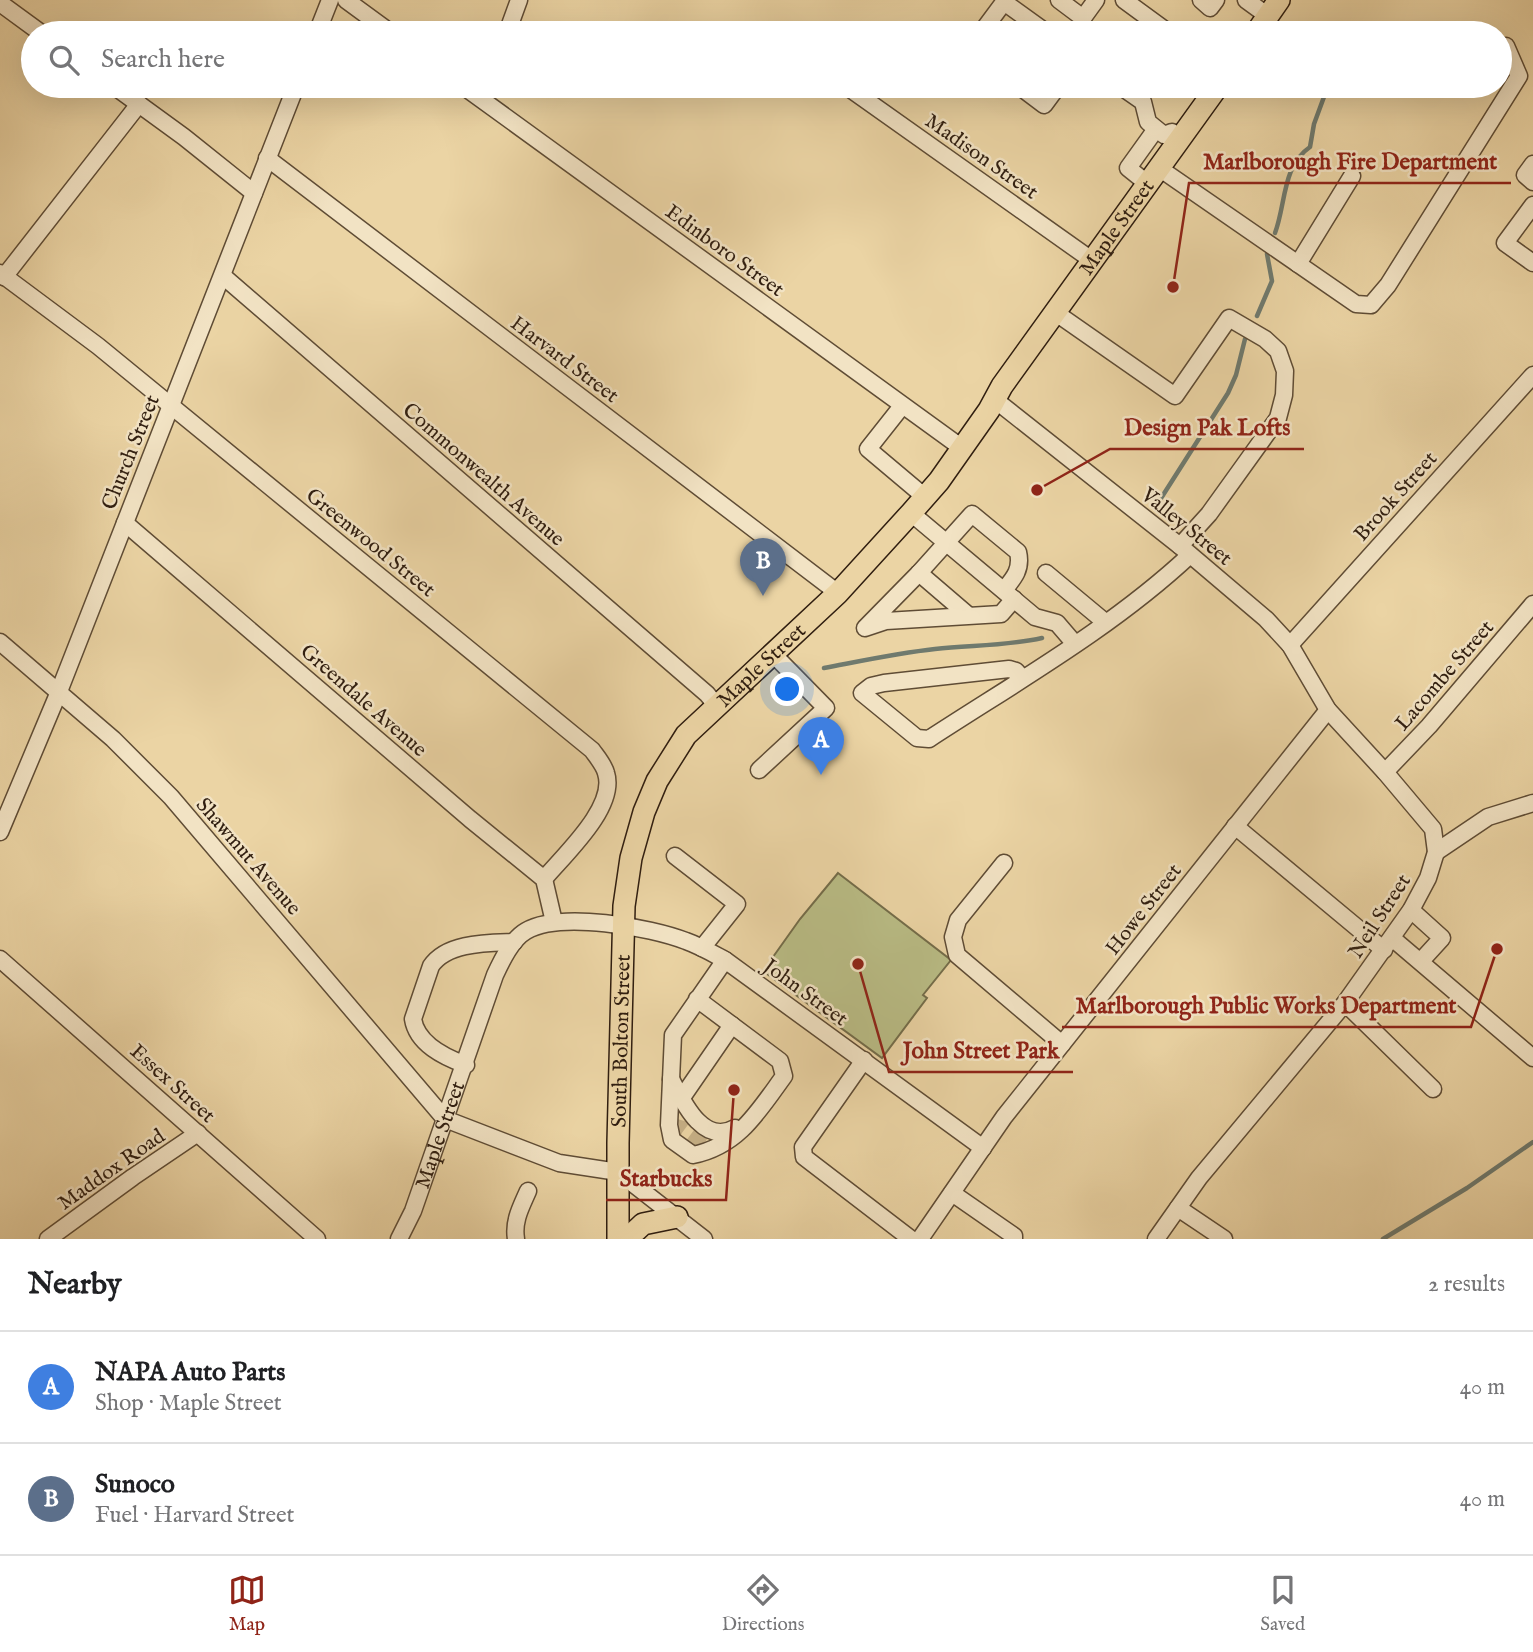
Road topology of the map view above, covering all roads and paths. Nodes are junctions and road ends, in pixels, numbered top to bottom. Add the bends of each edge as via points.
1 (330, 0) edge
2 (346, 0) edge
3 (519, 0) edge
4 (1059, 0) edge
5 (1096, 0) edge
6 (1124, 0) edge
7 (1201, 0) edge
8 (1216, 0) edge
9 (1246, 0) edge
10 (0, 4) edge
11 (1274, 8) edge
12 (24, 21) edge
13 (322, 21) edge
14 (375, 21) edge
15 (511, 21) edge
16 (994, 21) edge
17 (1030, 21) edge
18 (1153, 21) edge
19 (1512, 60) edge
20 (1512, 87) edge
21 (131, 98) edge
22 (291, 98) edge
23 (493, 98) edge
24 (863, 98) edge
25 (1035, 98) edge
26 (1049, 98) edge
27 (1137, 98) edge
28 (1205, 98) edge
29 (1505, 98) edge
30 (139, 104) junction
31 (1169, 133) junction
32 (267, 158) junction
33 (1533, 164) edge
34 (1153, 176) junction
35 (1352, 176) dead end
36 (1533, 182) edge
37 (254, 193) junction
38 (1533, 205) edge
39 (1093, 261) junction
40 (1533, 263) edge
41 (1297, 264) junction
42 (2, 275) edge
43 (223, 276) junction
44 (1056, 313) junction
45 (1533, 375) edge
46 (994, 399) junction
47 (902, 406) junction
48 (171, 407) junction
49 (962, 448) junction
50 (918, 505) junction
51 (125, 523) junction
52 (948, 543) junction
53 (1185, 550) junction
54 (919, 573) junction
55 (1046, 573) dead end
56 (838, 593) junction
57 (1009, 595) junction
58 (1533, 604) edge
59 (968, 615) junction
60 (1104, 622) junction
61 (0, 642) edge
62 (1075, 644) junction
63 (1290, 645) junction
64 (773, 654) junction
65 (1022, 678) junction
66 (58, 694) junction
67 (716, 705) junction
68 (1328, 710) junction
69 (759, 770) dead end
70 (1385, 772) junction
71 (1533, 803) edge
72 (1236, 826) junction
73 (0, 832) edge
74 (1436, 852) junction
75 (675, 856) dead end
76 (1004, 863) dead end
77 (544, 879) junction
78 (1411, 911) junction
79 (554, 922) junction
80 (623, 926) junction
81 (514, 942) junction
82 (1388, 944) junction
83 (702, 948) junction
84 (0, 960) edge
85 (725, 960) junction
86 (1421, 961) junction
87 (698, 999) junction
88 (1345, 1003) junction
89 (732, 1025) junction
90 (746, 1035) junction
91 (1062, 1044) junction
92 (1533, 1058) edge
93 (864, 1060) junction
94 (466, 1065) junction
95 (670, 1076) junction
96 (1433, 1089) dead end
97 (681, 1099) junction
98 (445, 1119) junction
99 (198, 1133) junction
100 (983, 1148) junction
101 (618, 1172) junction
102 (528, 1191) dead end
103 (952, 1193) junction
104 (1178, 1208) junction
105 (677, 1217) junction
106 (48, 1239) edge
107 (317, 1239) edge
108 (399, 1239) edge
109 (516, 1239) edge
110 (618, 1239) edge
111 (627, 1239) edge
112 (704, 1239) edge
113 (911, 1239) edge
114 (920, 1239) edge
115 (1014, 1239) edge
116 (1156, 1239) edge
117 (1224, 1239) edge

1 - 13 street
2 - 14 street
3 - 15 street
4 - 5 street via 1083,18
6 - 18 street
7 - 8 street via 1210,8
9 - 11 street
10 - 12 street
16 - 17 street via 1004,2
19 - 20 street via 1519,76
21 - 30 street
22 - 32 street, Church Street
23 - 47 street, Edinboro Street
24 - 39 street, Madison Street
25 - 26 street via 1044,105
27 - 31 street via 1143,102 1148,122
28 - 31 main road, Maple Street
29 - 41 street via 1371,305 1356,304
30 - 37 street
30 - 42 street
31 - 34 main road, Maple Street
31 - 34 street via 1128,168
32 - 37 street, Church Street
32 - 56 street, Harvard Street
33 - 36 street via 1525,175
34 - 39 main road, Maple Street
34 - 41 street
35 - 41 street
37 - 43 street, Church Street
38 - 40 street via 1505,243
39 - 44 main road, Maple Street
42 - 48 street, Greenwood Street
43 - 48 street, Church Street
43 - 67 street, Commonwealth Avenue
44 - 46 main road, Maple Street
44 - 53 street via 1175,396 1229,318 1278,351 1285,371 1278,418
45 - 63 street, Brook Street
46 - 49 main road, Maple Street
46 - 53 street, Valley Street
47 - 49 street, Edinboro Street
47 - 50 street via 869,449
48 - 51 street, Church Street
48 - 77 street, Greenwood Street via 592,750 606,772 603,807
49 - 50 main road, Maple Street
50 - 52 street
50 - 56 main road, Maple Street
51 - 66 street, Church Street
51 - 77 street, Greendale Avenue
52 - 54 street
52 - 57 street
52 - 57 street via 972,514 1018,552 1018,571
53 - 60 street via 1160,583
53 - 63 street, Valley Street via 1266,618
54 - 59 street
54 - 59 street via 865,628 886,621
55 - 60 street
56 - 64 main road, Maple Street
57 - 59 street via 1001,614
57 - 62 street via 1035,617 1057,624
58 - 70 street, Lacombe Street
60 - 62 street
61 - 66 street, Shawmut Avenue
62 - 65 street
63 - 68 street, Valley Street
64 - 67 main road, Maple Street
64 - 69 street via 826,708
65 - 65 street via 929,739 917,738 862,693 884,682 1009,669
66 - 73 street, Church Street
66 - 98 street, Shawmut Avenue via 113,738 171,797
67 - 80 main road, Maple Street via 686,735 644,811 631,858
68 - 70 street
68 - 72 street, Howe Street
70 - 74 street via 1433,829
71 - 74 street via 1488,817
72 - 82 street
72 - 91 street, Howe Street
74 - 78 street, Neil Street via 1429,878
75 - 83 street via 737,904
76 - 91 street via 958,920 953,937 957,955
77 - 79 street
78 - 82 street, Neil Street
78 - 86 street via 1442,938
79 - 80 street
79 - 81 street via 526,931
80 - 83 street, John Street
80 - 101 main road, South Bolton Street
81 - 94 street, Maple Street via 495,975
81 - 94 street via 447,952 431,966 414,1028 438,1053
82 - 86 street
82 - 88 street, Neil Street
83 - 85 street, John Street
84 - 99 street, Essex Street
85 - 87 street
85 - 93 street, John Street
86 - 92 street
87 - 89 street
87 - 95 street via 673,1035
88 - 96 street
88 - 104 street, Neil Street
89 - 90 street
89 - 97 street
90 - 95 street via 780,1061 784,1076 745,1129 713,1151 693,1155 672,1140
90 - 97 street via 748,1047 775,1075 734,1130 712,1132 690,1115
91 - 100 street, Howe Street
93 - 100 street, John Street
93 - 113 street via 803,1147 804,1157
94 - 98 street, Maple Street
95 - 97 street
98 - 101 street via 559,1163
98 - 108 street, Maple Street
99 - 106 street, Maddox Road
99 - 107 street, Essex Street
100 - 103 street, Howe Street
101 - 105 street
101 - 110 main road, South Bolton Street
102 - 109 street via 518,1213
103 - 114 street, Howe Street
103 - 115 street
104 - 116 street, Neil Street
104 - 117 street
105 - 111 main road via 643,1224
105 - 112 street

